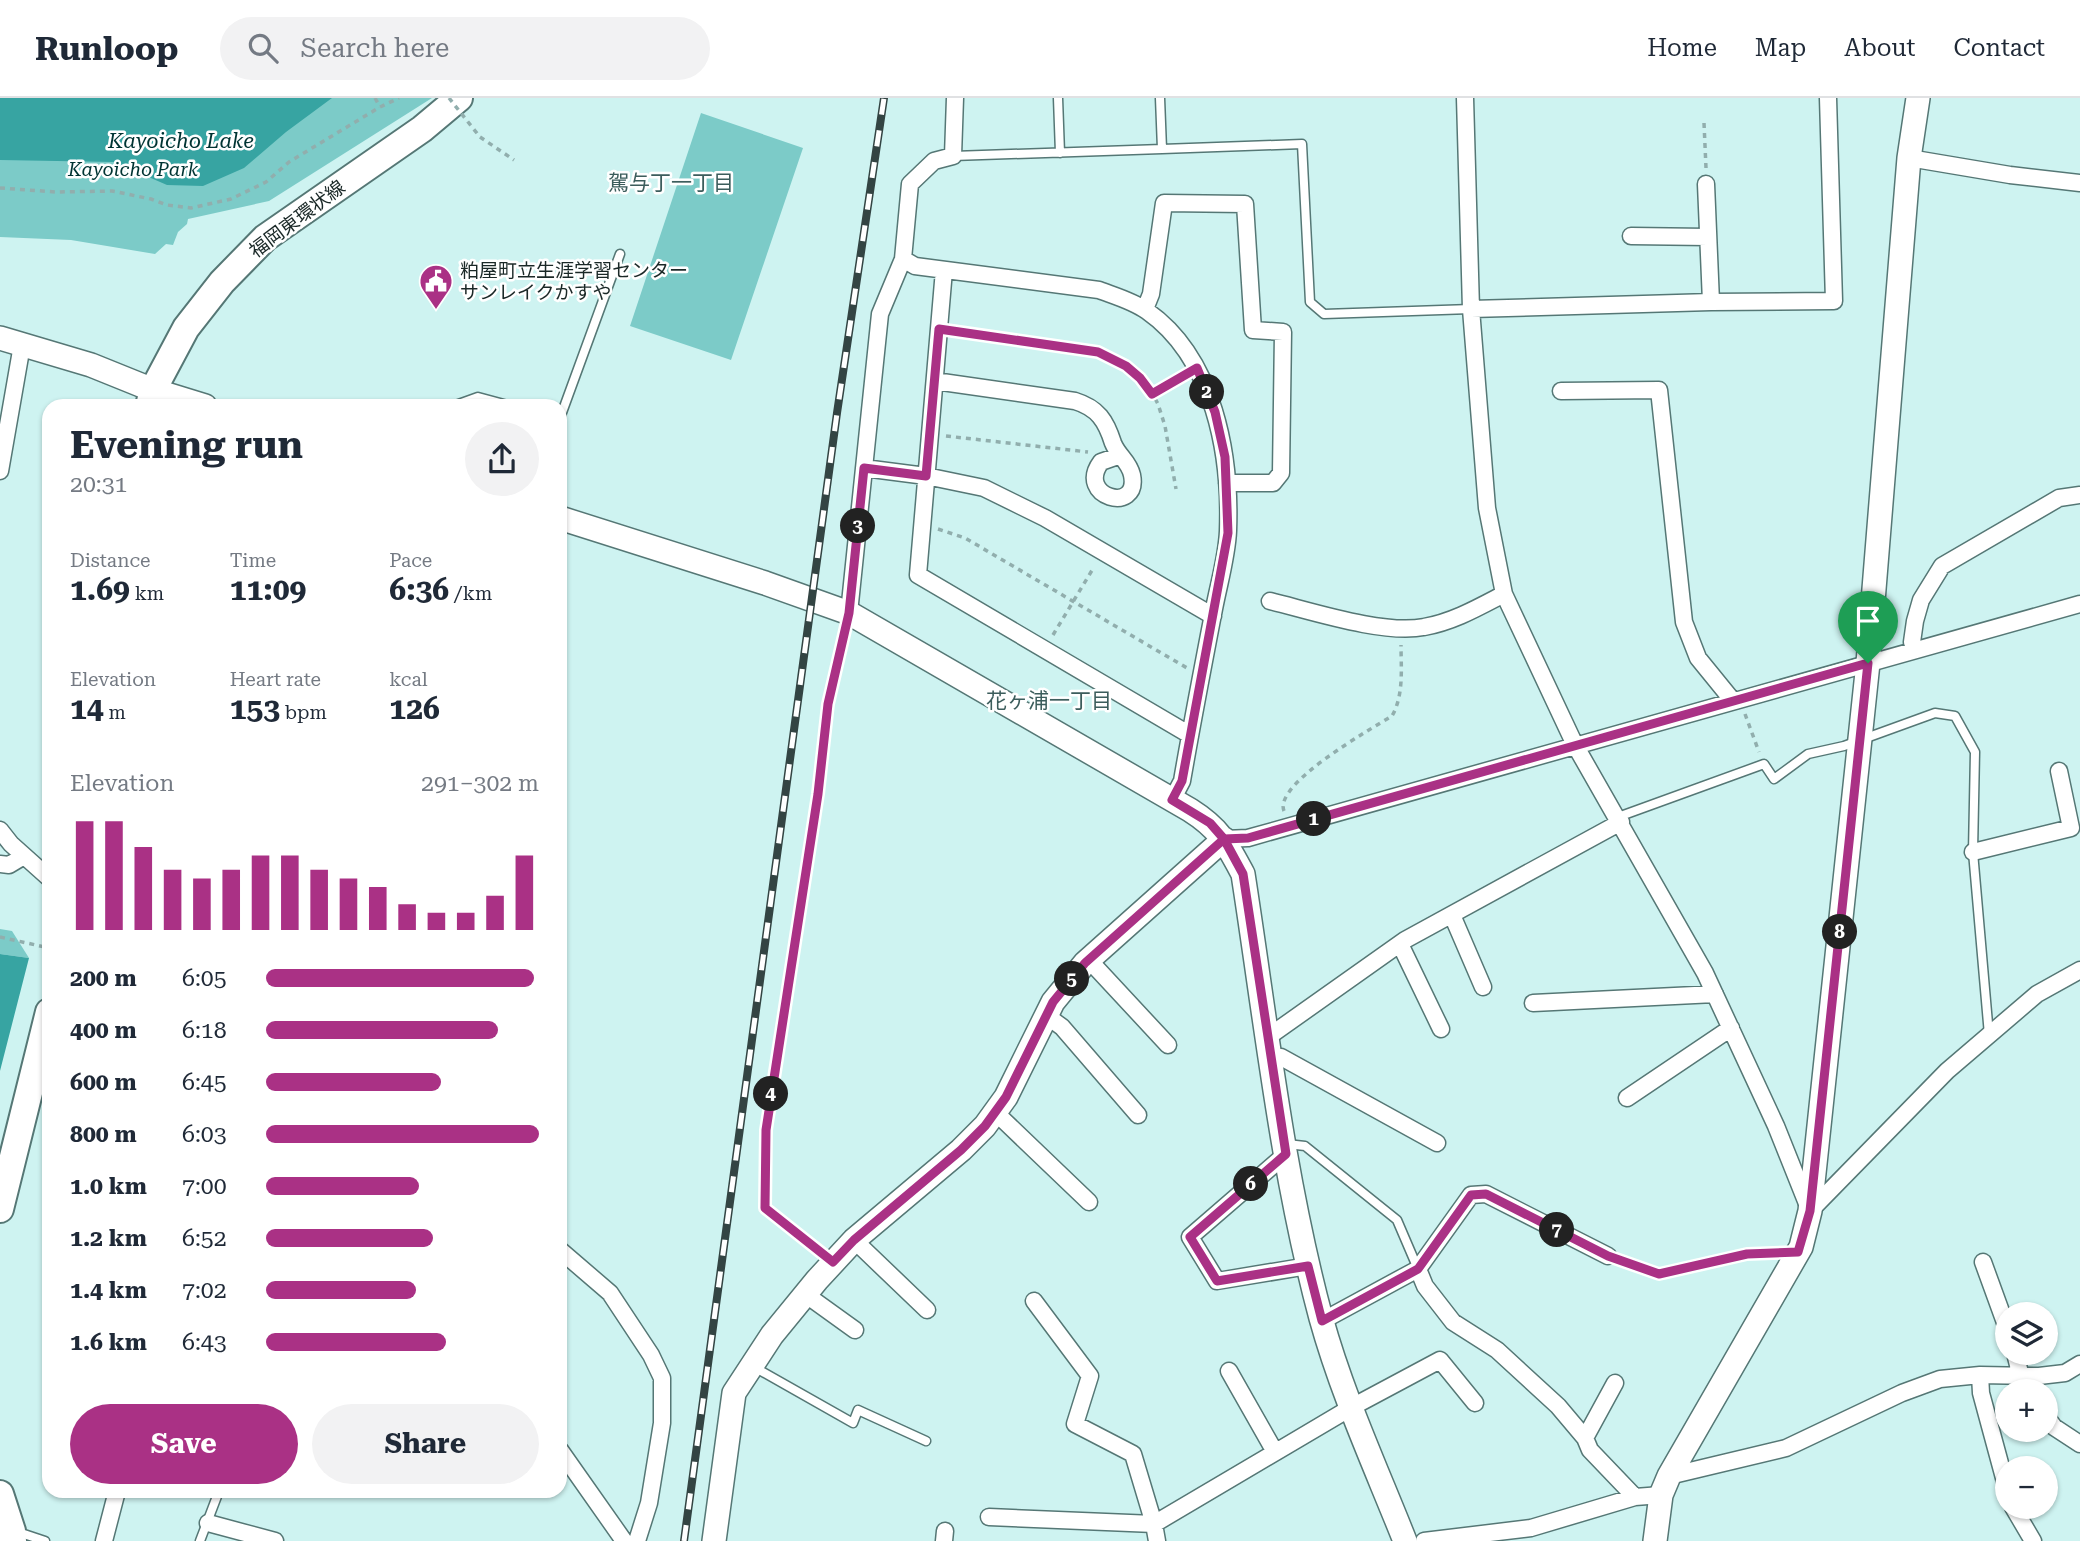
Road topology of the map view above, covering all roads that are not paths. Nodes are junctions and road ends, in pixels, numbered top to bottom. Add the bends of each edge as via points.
1 (459, 98) edge
2 (955, 98) edge
3 (1058, 98) edge
4 (1160, 98) edge
5 (1465, 98) edge
6 (1828, 98) edge
7 (1918, 98) edge
8 (1162, 149) junction
9 (1060, 152) junction
10 (953, 156) junction
11 (1909, 158) junction
12 (2080, 183) edge
13 (1706, 184) road end
14 (1630, 236) dead end
15 (1708, 237) junction
16 (620, 254) dead end
17 (903, 259) junction
18 (944, 270) junction
19 (1710, 302) junction
20 (1145, 309) junction
21 (1471, 309) junction
22 (11, 341) edge
23 (935, 381) junction
24 (1561, 391) dead end
25 (151, 398) edge
26 (567, 399) edge
27 (1118, 456) road end
28 (864, 468) junction
29 (0, 471) edge
30 (926, 476) junction
31 (1227, 483) junction
32 (2080, 495) edge
33 (567, 520) edge
34 (1504, 594) junction
35 (1270, 601) dead end
36 (2080, 604) edge
37 (849, 613) junction
38 (1213, 617) junction
39 (1915, 650) junction
40 (1868, 663) junction
41 (1736, 700) junction
42 (1190, 735) junction
43 (1858, 741) junction
44 (1574, 745) junction
45 (2059, 771) dead end
46 (1172, 800) junction
47 (1619, 820) junction
48 (0, 830) edge
49 (1224, 839) junction
50 (1973, 852) junction
51 (24, 856) junction
52 (0, 864) edge
53 (42, 872) edge
54 (1452, 915) junction
55 (1400, 944) junction
56 (1088, 960) junction
57 (2080, 970) edge
58 (1483, 988) dead end
59 (1715, 994) junction
60 (1533, 1003) dead end
61 (1047, 1016) junction
62 (1731, 1028) junction
63 (1441, 1029) dead end
64 (1989, 1035) junction
65 (42, 1040) edge
66 (1168, 1045) dead end
67 (1270, 1048) junction
68 (1627, 1098) dead end
69 (995, 1112) junction
70 (1138, 1115) dead end
71 (1437, 1143) dead end
72 (1285, 1149) junction
73 (1089, 1202) dead end
74 (0, 1209) edge
75 (1810, 1211) junction
76 (854, 1240) junction
77 (567, 1256) edge
78 (1608, 1256) road end
79 (1983, 1262) dead end
80 (1308, 1266) junction
81 (1418, 1269) junction
82 (805, 1294) junction
83 (1034, 1301) dead end
84 (1998, 1302) edge
85 (927, 1310) dead end
86 (1322, 1321) junction
87 (855, 1330) dead end
88 (2080, 1364) edge
89 (2018, 1365) edge
90 (752, 1366) junction
91 (1229, 1371) dead end
92 (1980, 1375) junction
93 (2020, 1376) junction
94 (2021, 1379) edge
95 (1615, 1383) dead end
96 (1475, 1403) dead end
97 (1352, 1407) junction
98 (2058, 1430) edge
99 (1585, 1438) junction
100 (926, 1441) dead end
101 (2080, 1444) edge
102 (1275, 1452) junction
103 (1998, 1456) edge
104 (567, 1460) edge
105 (1665, 1485) junction
106 (0, 1494) edge
107 (1635, 1497) junction
108 (115, 1498) edge
109 (217, 1498) edge
110 (989, 1517) dead end
111 (2020, 1519) edge
112 (208, 1522) junction
113 (1154, 1524) junction
114 (12, 1536) edge
115 (45, 1541) edge
116 (104, 1541) edge
117 (200, 1541) edge
118 (275, 1541) edge
119 (624, 1541) edge
120 (637, 1541) edge
121 (714, 1541) edge
122 (1157, 1541) edge
123 (1405, 1541) edge
124 (1424, 1541) edge
125 (1655, 1541) edge
126 (2033, 1541) edge

1 - 25 main road, 福岡東環状線 via 265,238 186,328
2 - 10 street
3 - 9 lane
4 - 8 lane
5 - 21 street
6 - 19 street via 1834,301
7 - 11 street
8 - 9 lane
8 - 21 lane via 1302,144 1310,302 1324,314
9 - 10 lane
10 - 17 street via 934,161 910,184
11 - 12 street
11 - 40 street
13 - 15 street
14 - 15 street
15 - 19 street
16 - 26 lane
17 - 18 street via 915,266
17 - 28 street via 880,314
18 - 20 street via 1098,290
18 - 23 street
19 - 21 street
20 - 31 street via 1175,336 1197,368 1215,412
20 - 31 street via 1164,203 1245,204 1252,330 1283,332 1281,473 1273,482
21 - 34 street via 1487,508
22 - 25 street via 91,365
22 - 29 street
23 - 27 street via 1085,404 1107,423
23 - 30 street
24 - 41 street via 1659,390 1684,622 1698,658
28 - 30 street
28 - 37 street
30 - 38 street via 984,488 1026,508
30 - 42 street via 918,575
31 - 38 street via 1228,533
32 - 39 street via 2059,498 1942,566 1921,600 1912,642
33 - 37 street
34 - 35 street via 1455,619 1401,630
34 - 44 street
36 - 39 street
37 - 46 street
38 - 42 street
39 - 40 street
40 - 41 street
40 - 43 street
41 - 44 street
42 - 46 street via 1182,781
43 - 47 lane via 1808,754 1774,779 1764,764
43 - 50 lane via 1936,713 1955,716 1975,752
43 - 75 street
44 - 47 street
44 - 49 street via 1248,838
45 - 50 street via 2071,828
46 - 49 street via 1210,823
47 - 54 street
47 - 59 street
48 - 51 street
49 - 56 street
49 - 67 street via 1243,874
50 - 64 lane
51 - 52 street via 9,865
51 - 53 street
54 - 55 street
54 - 58 street
55 - 63 street
55 - 67 street
56 - 61 street
56 - 66 street
57 - 64 street via 2037,994
59 - 60 street
59 - 62 street
61 - 69 street
61 - 70 street via 1062,1027
62 - 68 street
62 - 75 street
64 - 75 street via 1947,1071
65 - 74 main road
67 - 71 street
67 - 72 street
69 - 73 street
69 - 76 street via 961,1150
72 - 80 street
72 - 80 street via 1190,1237 1217,1281
72 - 81 lane via 1305,1146 1397,1220
75 - 105 street via 1798,1252
76 - 82 street
76 - 85 street
77 - 120 street via 610,1293 662,1378 662,1423 649,1503
78 - 81 street via 1486,1194 1471,1195
79 - 84 street
80 - 86 street
81 - 86 street
81 - 99 street via 1424,1286 1453,1322 1497,1350 1558,1406
82 - 87 street
82 - 90 street
83 - 113 street via 1090,1376 1075,1424 1133,1454
86 - 97 street
88 - 93 street via 2065,1373
89 - 93 street
90 - 100 lane via 853,1423 858,1410
90 - 121 street via 731,1405
91 - 102 street
92 - 93 street
92 - 103 street
92 - 105 street via 1940,1379 1786,1448
93 - 94 street
95 - 99 street
96 - 97 street via 1440,1360
97 - 102 street
97 - 123 street
98 - 101 street
99 - 107 street via 1590,1450
102 - 113 street
104 - 119 street
105 - 107 street
105 - 125 street
106 - 114 main road
107 - 124 street via 1531,1528
108 - 116 street
109 - 112 lane
110 - 113 street
111 - 126 street
112 - 117 lane
112 - 118 street
113 - 122 street
114 - 115 lane

